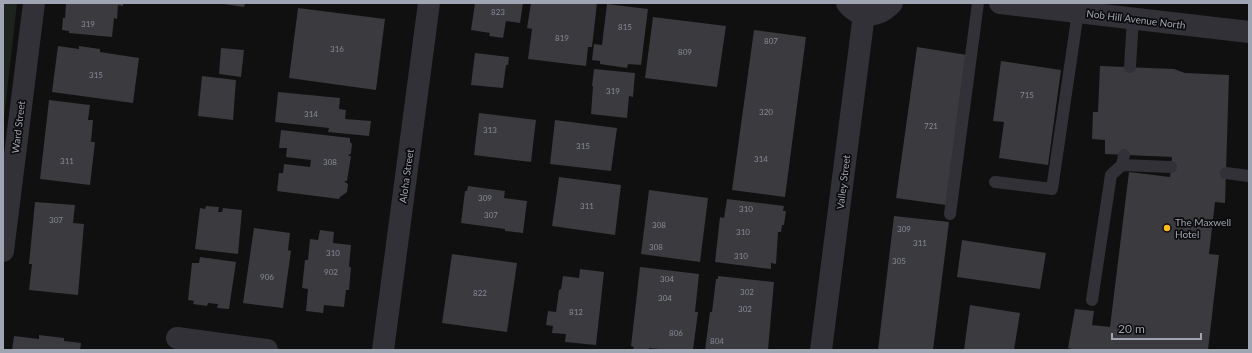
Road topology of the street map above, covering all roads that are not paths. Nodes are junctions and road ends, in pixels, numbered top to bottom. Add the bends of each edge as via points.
1 (34, 3) edge
2 (429, 3) edge
3 (892, 3) edge
4 (978, 3) edge
5 (1000, 3) edge
6 (856, 9) edge
7 (1078, 12) junction
8 (1133, 18) junction
9 (1249, 32) edge
10 (1130, 67) dead end
11 (1171, 167) dead end
12 (1226, 173) dead end
13 (1249, 176) edge
14 (995, 182) dead end
15 (950, 214) dead end
16 (3, 251) edge
17 (1092, 300) dead end
18 (177, 338) dead end
19 (267, 350) edge
20 (383, 350) edge
21 (821, 350) edge

1 - 16 street, Ward Street
2 - 20 street, Aloha Street
3 - 6 street via 879,14 870,15
4 - 15 lane
5 - 7 street, Nob Hill Avenue North
6 - 21 street, Valley Street
7 - 8 street, Nob Hill Avenue North
7 - 14 lane via 1052,188
8 - 9 street, Nob Hill Avenue North
8 - 10 lane
11 - 17 lane via 1123,160 1110,175
12 - 13 lane
18 - 19 street

